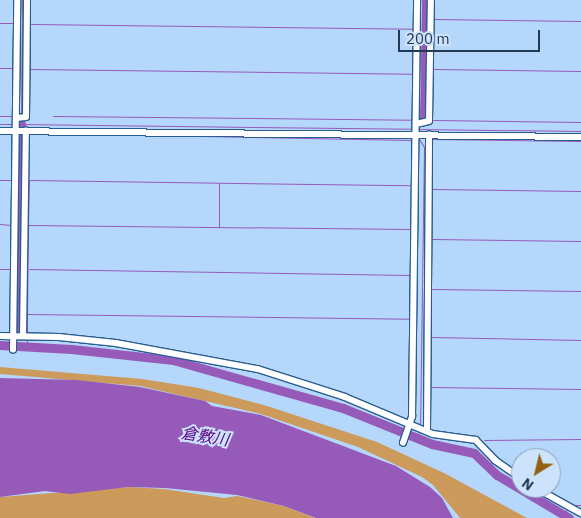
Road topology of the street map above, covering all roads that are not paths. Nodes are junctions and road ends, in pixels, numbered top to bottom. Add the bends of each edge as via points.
1 (17, 0) edge
2 (27, 0) edge
3 (417, 0) edge
4 (431, 0) edge
5 (15, 125) junction
6 (416, 129) junction
7 (0, 130) edge
8 (26, 131) junction
9 (429, 135) junction
10 (581, 137) edge
11 (0, 336) edge
12 (26, 337) junction
13 (13, 339) junction
14 (13, 350) dead end
15 (410, 425) junction
16 (422, 429) junction
17 (403, 440) dead end
18 (511, 471) edge
19 (554, 498) edge
20 (581, 513) edge

1 - 5 street
2 - 5 street via 26,117
3 - 6 street
4 - 6 street via 429,121
5 - 7 street
5 - 8 street
5 - 13 street
6 - 8 street
6 - 9 street
6 - 15 street
8 - 12 street
9 - 10 street
9 - 16 street
11 - 13 street
12 - 13 street
12 - 15 street via 75,338 216,359 330,392
13 - 14 street
15 - 16 street
15 - 17 street
16 - 18 street via 476,440
19 - 20 street

